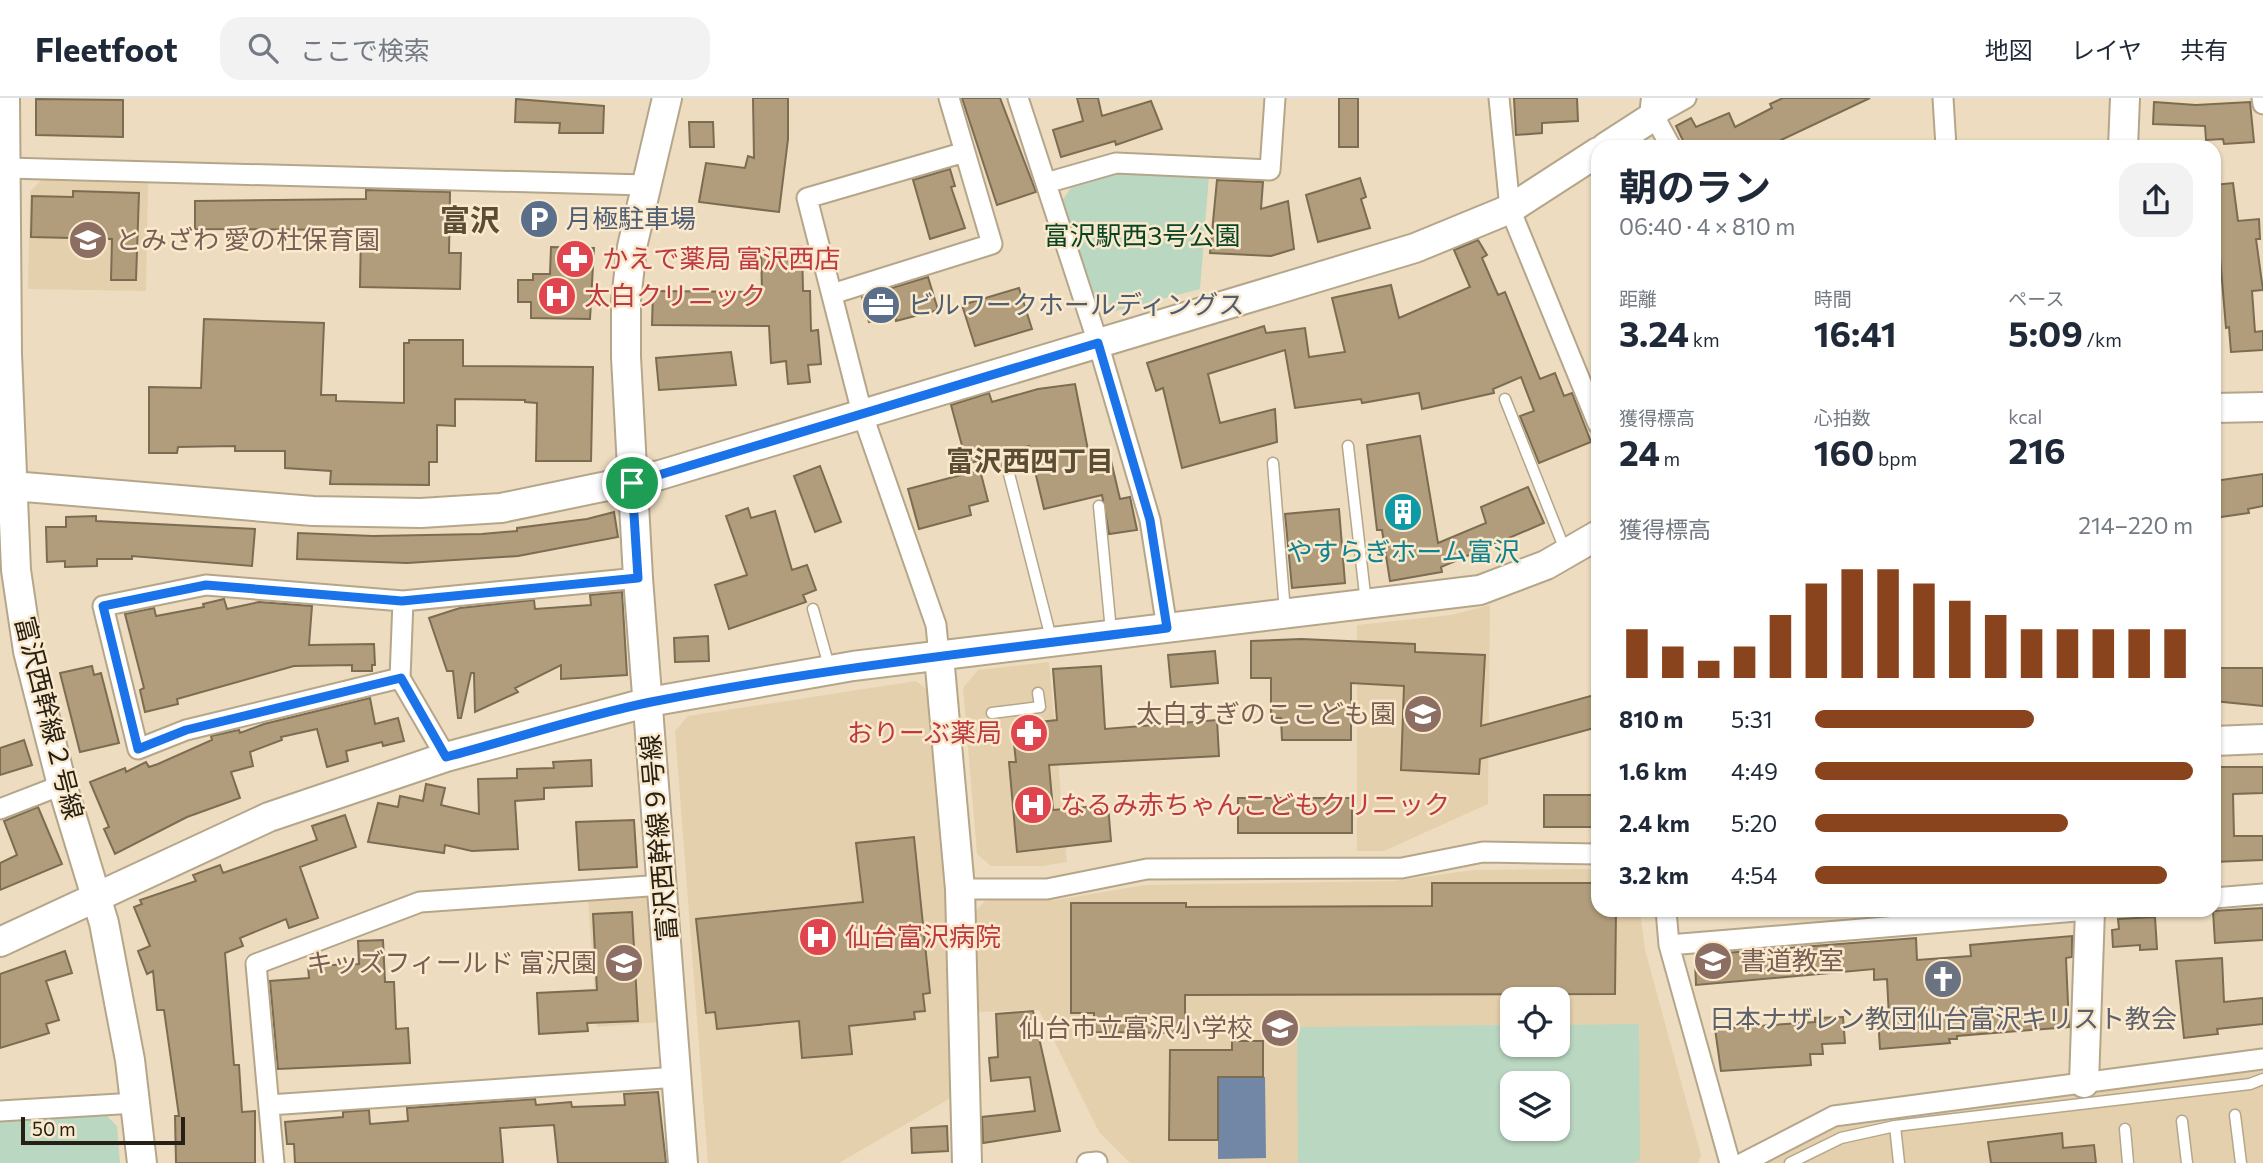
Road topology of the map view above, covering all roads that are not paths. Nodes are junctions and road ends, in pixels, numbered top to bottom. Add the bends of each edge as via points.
1 (5, 98) edge
2 (667, 98) edge
3 (949, 98) edge
4 (1018, 98) edge
5 (1275, 98) edge
6 (1499, 98) edge
7 (1686, 98) edge
8 (1943, 98) edge
9 (2126, 98) edge
10 (2262, 98) edge
11 (2263, 104) edge
12 (1655, 107) edge
13 (1615, 140) edge
14 (1668, 140) edge
15 (1946, 140) edge
16 (2123, 140) edge
17 (965, 152) junction
18 (1591, 157) edge
19 (7, 168) junction
20 (1046, 183) junction
21 (645, 185) junction
22 (1510, 209) junction
23 (832, 294) junction
24 (1098, 343) junction
25 (4, 354) edge
26 (1504, 399) dead end
27 (1591, 407) edge
28 (2263, 407) edge
29 (2221, 408) edge
30 (863, 413) junction
31 (1348, 446) dead end
32 (1273, 463) dead end
33 (1007, 466) dead end
34 (632, 483) junction
35 (6, 486) edge
36 (1099, 506) dead end
37 (1591, 539) edge
38 (1566, 553) junction
39 (638, 578) junction
40 (402, 601) junction
41 (1366, 603) junction
42 (813, 609) dead end
43 (1285, 613) junction
44 (1167, 628) junction
45 (1111, 635) junction
46 (1052, 642) junction
47 (939, 656) junction
48 (830, 670) junction
49 (401, 678) junction
50 (1038, 693) dead end
51 (649, 702) junction
52 (992, 713) dead end
53 (2263, 739) edge
54 (2221, 741) edge
55 (446, 757) junction
56 (62, 785) junction
57 (0, 809) edge
58 (1591, 854) edge
59 (663, 885) junction
60 (960, 889) junction
61 (2263, 894) edge
62 (96, 897) junction
63 (2221, 897) edge
64 (1667, 917) edge
65 (2006, 917) edge
66 (2090, 917) edge
67 (0, 942) edge
68 (1669, 945) junction
69 (2263, 1059) edge
70 (678, 1077) junction
71 (2263, 1079) edge
72 (2084, 1083) junction
73 (136, 1103) junction
74 (269, 1105) junction
75 (0, 1111) edge
76 (2235, 1115) dead end
77 (2182, 1121) dead end
78 (1895, 1126) junction
79 (2125, 1129) dead end
80 (142, 1163) edge
81 (274, 1163) edge
82 (683, 1163) edge
83 (967, 1163) edge
84 (1730, 1163) edge
85 (1743, 1163) edge
86 (1790, 1163) edge
87 (1899, 1163) edge
88 (2128, 1163) edge
89 (2187, 1163) edge
90 (2241, 1163) edge

1 - 19 street, 富沢西幹線２号線
2 - 21 street, 富沢西幹線９号線
3 - 17 street
4 - 20 street
5 - 20 street via 1270,170 1116,163
6 - 22 street
7 - 12 street
8 - 15 street
9 - 16 street
10 - 11 street
12 - 13 street
12 - 14 street
17 - 23 street via 992,244
17 - 23 street via 807,198
18 - 22 street
19 - 21 street
19 - 25 street, 富沢西幹線２号線
20 - 24 street
21 - 34 street, 富沢西幹線９号線 via 626,300
22 - 24 street via 1415,248
22 - 27 street
23 - 30 street
24 - 30 street
24 - 44 street via 1150,520
25 - 35 street, 富沢西幹線２号線
26 - 38 lane
28 - 29 street
30 - 34 street
30 - 47 street via 936,625
31 - 41 lane
32 - 43 lane
33 - 46 lane
34 - 35 street via 501,508 421,513 313,511
34 - 39 street, 富沢西幹線９号線
35 - 56 street, 富沢西幹線２号線 via 28,651
36 - 45 lane
37 - 38 street
38 - 41 street via 1480,590
39 - 40 street
39 - 51 street, 富沢西幹線９号線
40 - 49 street
40 - 49 street via 206,585 103,606 138,749 186,730
41 - 43 street
42 - 48 lane
43 - 44 street
44 - 45 street
45 - 46 street
46 - 47 street
47 - 48 street
47 - 60 street
48 - 51 street
49 - 55 street
50 - 52 lane via 1040,708
51 - 55 street
51 - 59 street, 富沢西幹線９号線
53 - 54 street
55 - 62 street via 269,817
56 - 57 street
56 - 62 street, 富沢西幹線２号線
58 - 60 street via 1483,852 1402,867 1147,869 1047,889
59 - 70 street, 富沢西幹線９号線
59 - 74 street via 420,902 256,964
60 - 83 street
61 - 63 street
62 - 67 street
62 - 73 street, 富沢西幹線２号線
64 - 68 street
65 - 68 street
66 - 72 street
68 - 84 street
69 - 72 street
70 - 74 street
70 - 82 street, 富沢西幹線９号線
71 - 78 lane
72 - 85 street via 1835,1116
73 - 75 street
73 - 80 street, 富沢西幹線２号線
74 - 81 street
76 - 90 lane
77 - 89 lane
78 - 86 lane via 1840,1138
78 - 87 lane
79 - 88 lane

